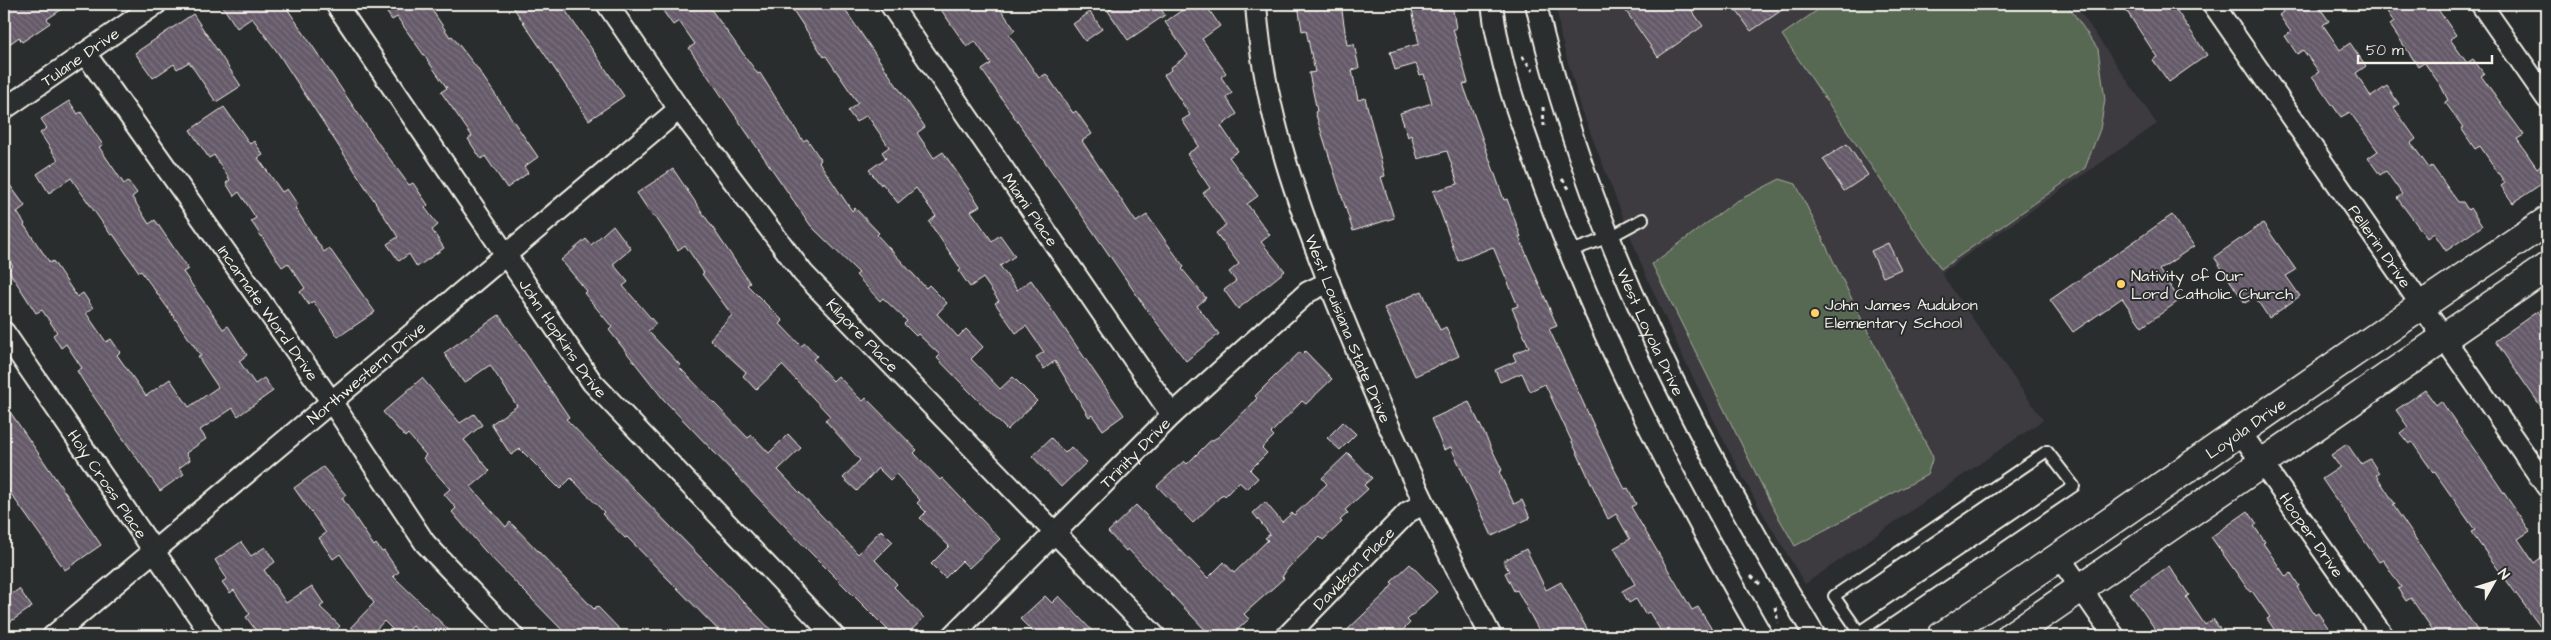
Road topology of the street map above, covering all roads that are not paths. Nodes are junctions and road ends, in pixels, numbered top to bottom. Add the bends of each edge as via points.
1 (156, 4) edge
2 (336, 4) edge
3 (607, 4) edge
4 (890, 4) edge
5 (1256, 4) edge
6 (1492, 4) edge
7 (1536, 4) edge
8 (2213, 4) edge
9 (2482, 4) edge
10 (85, 53) junction
11 (2547, 99) edge
12 (679, 108) junction
13 (4, 109) edge
14 (1643, 219) dead end
15 (2547, 221) edge
16 (1610, 237) junction
17 (1568, 252) junction
18 (506, 256) junction
19 (2547, 267) edge
20 (1329, 282) junction
21 (2421, 305) junction
22 (4, 332) edge
23 (2445, 339) junction
24 (331, 401) junction
25 (1172, 415) junction
26 (2241, 433) junction
27 (2262, 464) junction
28 (2547, 487) edge
29 (1424, 504) junction
30 (1055, 534) junction
31 (153, 552) junction
32 (2060, 558) junction
33 (2080, 588) junction
34 (1856, 634) edge
35 (53, 636) edge
36 (212, 636) edge
37 (513, 636) edge
38 (834, 636) edge
39 (952, 636) edge
40 (1155, 636) edge
41 (1287, 636) edge
42 (1492, 636) edge
43 (1762, 636) edge
44 (1815, 636) edge
45 (1942, 636) edge
46 (2011, 636) edge
47 (2114, 636) edge
48 (2383, 636) edge

1 - 10 street, Tulane Drive
2 - 18 street, John Hopkins Drive
3 - 12 street, Kilgore Place
4 - 25 street, Miami Place
5 - 20 street, West Louisiana State Drive via 1269,99 1292,183
6 - 17 street via 1507,79
7 - 16 street, West Loyola Drive via 1566,118
8 - 21 street, Pellerin Drive
9 - 11 street
10 - 13 street, Tulane Drive
10 - 24 street, Incarnate Word Drive
12 - 18 street, Northwestern Drive
12 - 30 street, Kilgore Place via 803,273
14 - 16 lane
15 - 21 main road, Loyola Drive
16 - 17 lane
16 - 44 street, West Loyola Drive via 1652,334 1728,486
17 - 43 street via 1650,433
18 - 24 street, Northwestern Drive
18 - 38 street, John Hopkins Drive via 592,382
19 - 23 main road
20 - 25 street, Trinity Drive via 1308,292
20 - 29 street, West Louisiana State Drive via 1378,406
21 - 23 street, Pellerin Drive
21 - 26 main road, Loyola Drive
22 - 31 street, Holy Cross Place
23 - 27 main road
23 - 28 street, Pellerin Drive
24 - 31 street, Northwestern Drive
24 - 37 street, Incarnate Word Drive via 424,543
25 - 30 street, Trinity Drive
26 - 27 street, Hooper Drive
26 - 32 main road, Loyola Drive
27 - 33 main road
27 - 48 street, Hooper Drive
29 - 41 street, Davidson Place via 1408,512
29 - 42 street, West Louisiana State Drive
30 - 39 street, Trinity Drive
30 - 40 street, Kilgore Place
31 - 35 street, Northwestern Drive
31 - 36 street, Holy Cross Place
32 - 33 street
32 - 45 main road, Loyola Drive
33 - 46 main road
33 - 47 street
34 - 34 lane via 2074,486 2047,451 1834,596

